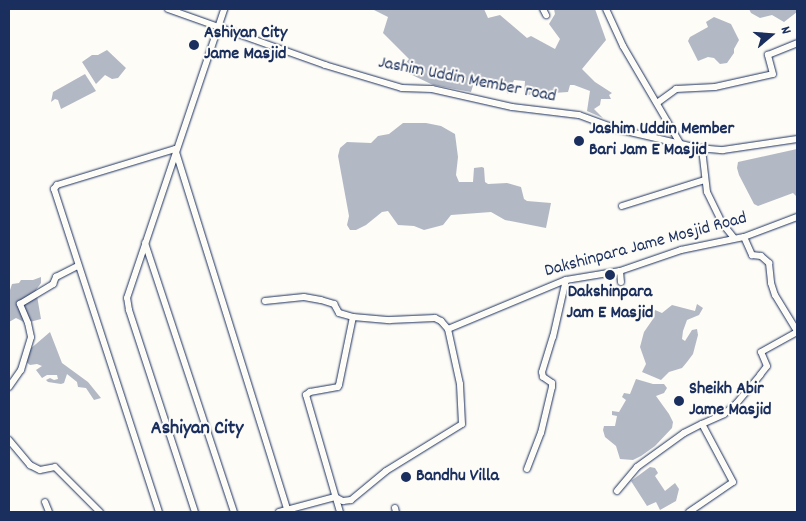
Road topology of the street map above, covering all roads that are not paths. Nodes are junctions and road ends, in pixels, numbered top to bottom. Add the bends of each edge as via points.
1 (168, 9) edge
2 (224, 9) edge
3 (606, 9) edge
4 (218, 27) junction
5 (797, 44) edge
6 (657, 103) junction
7 (797, 139) edge
8 (680, 143) junction
9 (175, 149) junction
10 (702, 149) junction
11 (705, 180) junction
12 (622, 206) dead end
13 (797, 217) edge
14 (744, 237) junction
15 (734, 238) junction
16 (145, 243) junction
17 (78, 266) junction
18 (620, 271) junction
19 (566, 280) junction
20 (621, 282) dead end
21 (266, 301) dead end
22 (354, 317) junction
23 (448, 329) junction
24 (797, 331) edge
25 (9, 387) edge
26 (702, 424) junction
27 (9, 440) edge
28 (526, 469) dead end
29 (617, 491) dead end
30 (335, 498) junction
31 (46, 502) dead end
32 (288, 511) edge
33 (49, 512) edge
34 (100, 512) edge
35 (159, 512) edge
36 (195, 512) edge
37 (234, 512) edge
38 (279, 512) edge
39 (340, 512) edge
40 (689, 512) edge

1 - 4 street, Jashim Uddin Member road
2 - 4 street
3 - 6 street via 622,46
4 - 8 street, Jashim Uddin Member road via 378,82 402,88 432,89 520,109 579,115 617,129
4 - 9 street
5 - 6 street via 768,55 773,74 715,87 676,89
6 - 8 street
7 - 10 street, Jashim Uddin Member road via 723,150
8 - 10 street, Jashim Uddin Member road
9 - 16 street
9 - 17 street via 55,187
9 - 32 street
10 - 11 street
11 - 12 street
11 - 15 street via 707,192 722,223
13 - 14 street, Dakshinpara Jame Mosjid Road
14 - 15 street, Dakshinpara Jame Mosjid Road
14 - 24 street via 752,255 760,256 769,263 773,291
15 - 18 street, Dakshinpara Jame Mosjid Road via 681,250
16 - 36 street via 127,304
16 - 37 street
17 - 25 street via 56,277 53,284 20,304 32,337 21,370
17 - 35 street
18 - 19 street, Dakshinpara Jame Mosjid Road
18 - 20 street
19 - 23 street, Dakshinpara Jame Mosjid Road
19 - 28 street via 542,372 552,387
21 - 22 street via 304,297 321,300 334,304 339,313
22 - 23 street via 390,320 435,318
22 - 30 street via 338,387 306,395
23 - 30 street via 460,384 462,424 386,471 351,500
24 - 26 street via 761,352 767,366 760,375 736,404 724,414
26 - 29 street via 637,467
26 - 40 street via 733,482
27 - 34 street via 30,465 40,470 55,467
30 - 32 street
30 - 39 street
31 - 33 street
32 - 38 street

